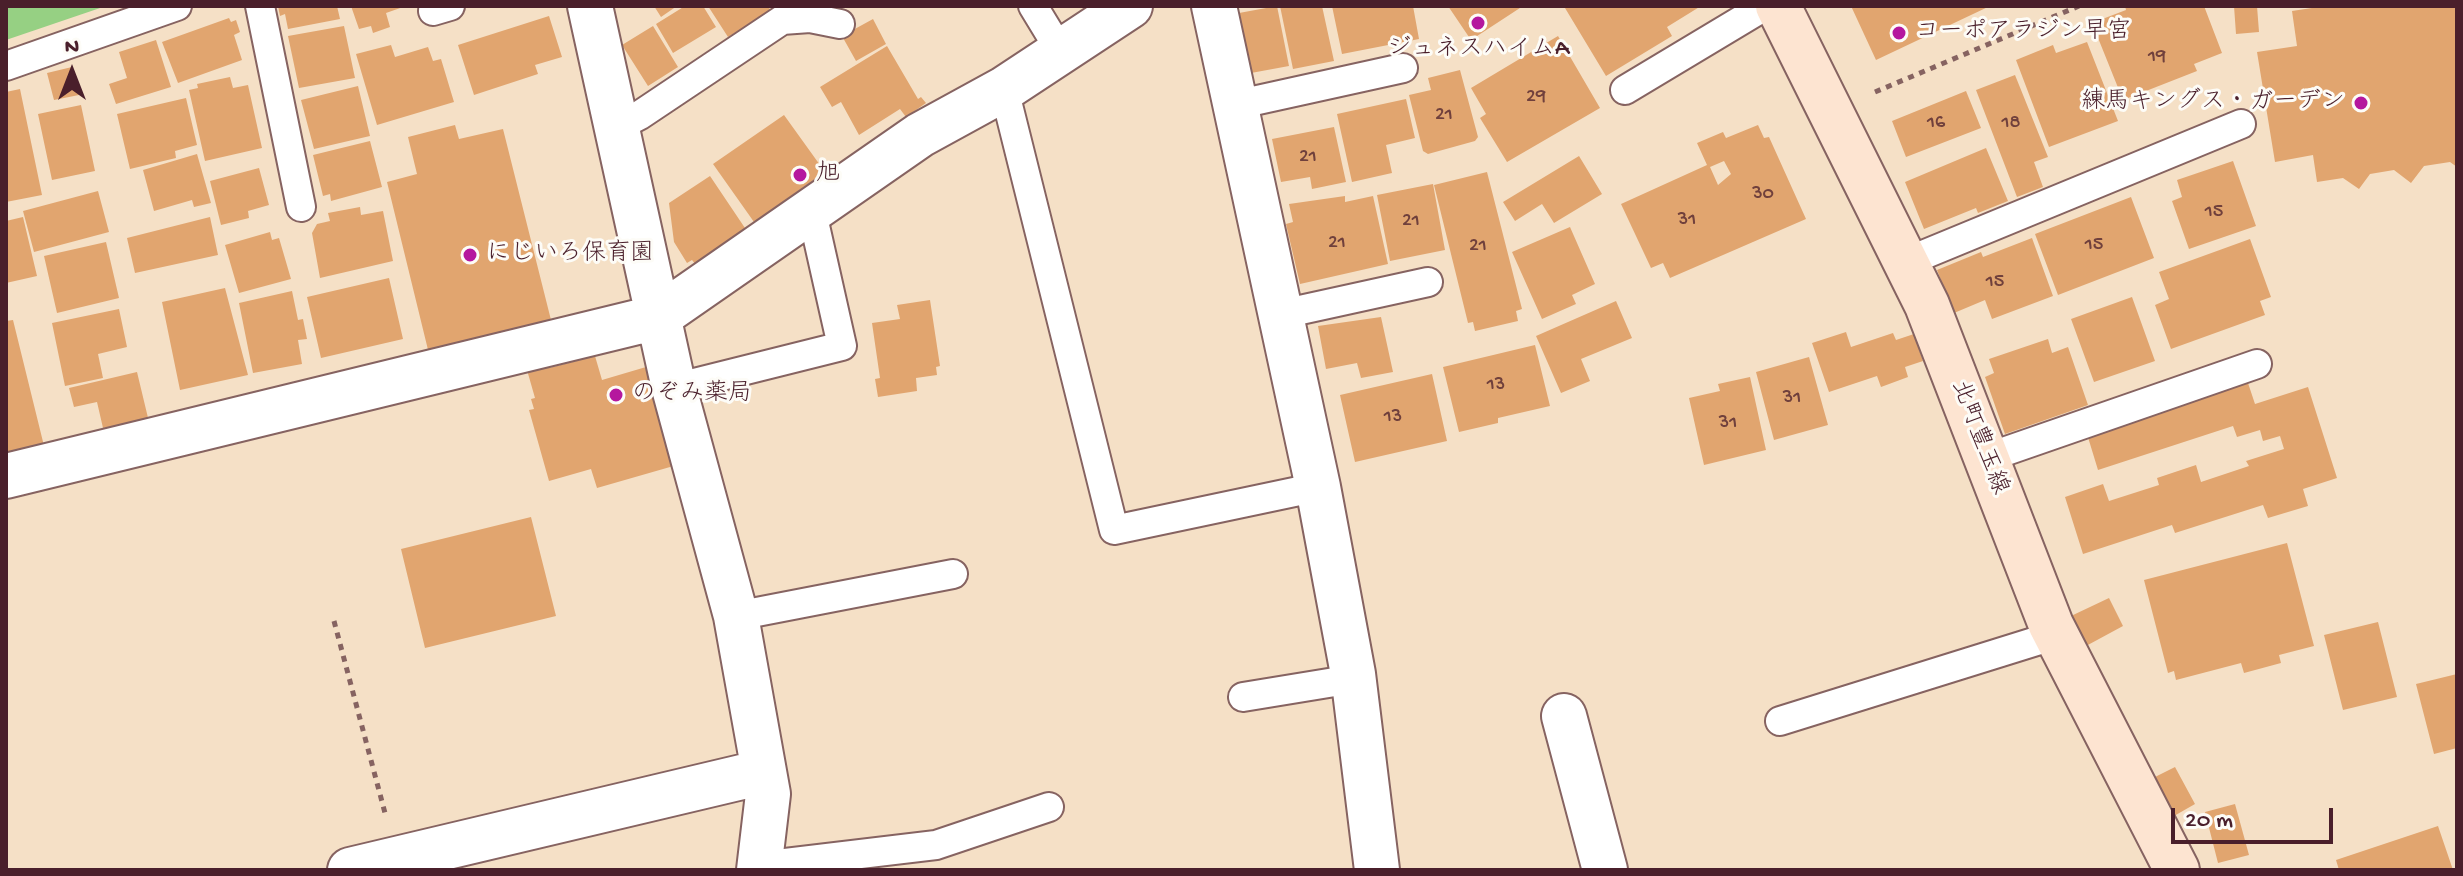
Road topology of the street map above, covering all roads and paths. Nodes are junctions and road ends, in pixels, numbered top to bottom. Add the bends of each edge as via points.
1 (177, 6) edge
2 (260, 6) edge
3 (590, 6) edge
4 (1033, 6) edge
5 (1130, 6) edge
6 (1214, 6) edge
7 (1765, 6) edge
8 (1778, 6) edge
9 (2079, 6) edge
10 (840, 24) dead end
11 (1061, 52) junction
12 (6, 66) edge
13 (1403, 68) dead end
14 (1004, 89) junction
15 (1625, 90) dead end
16 (1235, 105) junction
17 (1829, 109) junction
18 (2241, 124) dead end
19 (617, 127) junction
20 (301, 207) dead end
21 (811, 208) junction
22 (1906, 262) junction
23 (1428, 282) dead end
24 (1282, 314) junction
25 (658, 317) junction
26 (2257, 364) dead end
27 (674, 388) junction
28 (1986, 458) junction
29 (6, 476) edge
30 (1318, 487) junction
31 (953, 574) dead end
32 (736, 616) junction
33 (334, 621) dead end
34 (2056, 635) junction
35 (1353, 679) junction
36 (1243, 697) dead end
37 (1564, 716) dead end
38 (1780, 721) dead end
39 (763, 772) junction
40 (1049, 807) dead end
41 (398, 859) junction
42 (759, 868) edge
43 (350, 870) edge
44 (1377, 870) edge
45 (1605, 870) edge
46 (2177, 870) edge

1 - 12 lane
2 - 20 lane
3 - 19 street
4 - 11 lane
5 - 11 street
6 - 16 street
7 - 15 lane
8 - 17 main road, 北町豊玉線
9 - 17 path
10 - 19 lane via 782,20
11 - 14 street
13 - 16 lane
14 - 21 street via 920,135
14 - 30 lane via 1114,530
16 - 24 street
17 - 22 main road, 北町豊玉線
18 - 22 lane
19 - 25 street
21 - 25 street
21 - 27 lane via 842,346
22 - 28 main road, 北町豊玉線
23 - 24 lane
24 - 30 street
25 - 27 street
25 - 29 street
26 - 28 lane
27 - 32 street
28 - 34 main road, 北町豊玉線
30 - 35 street
31 - 32 lane
32 - 39 street
33 - 41 path
34 - 38 lane
34 - 46 main road, 北町豊玉線
35 - 36 lane
35 - 44 street
37 - 45 street
39 - 41 street
39 - 42 street via 768,794
40 - 42 lane via 936,845
41 - 43 street

